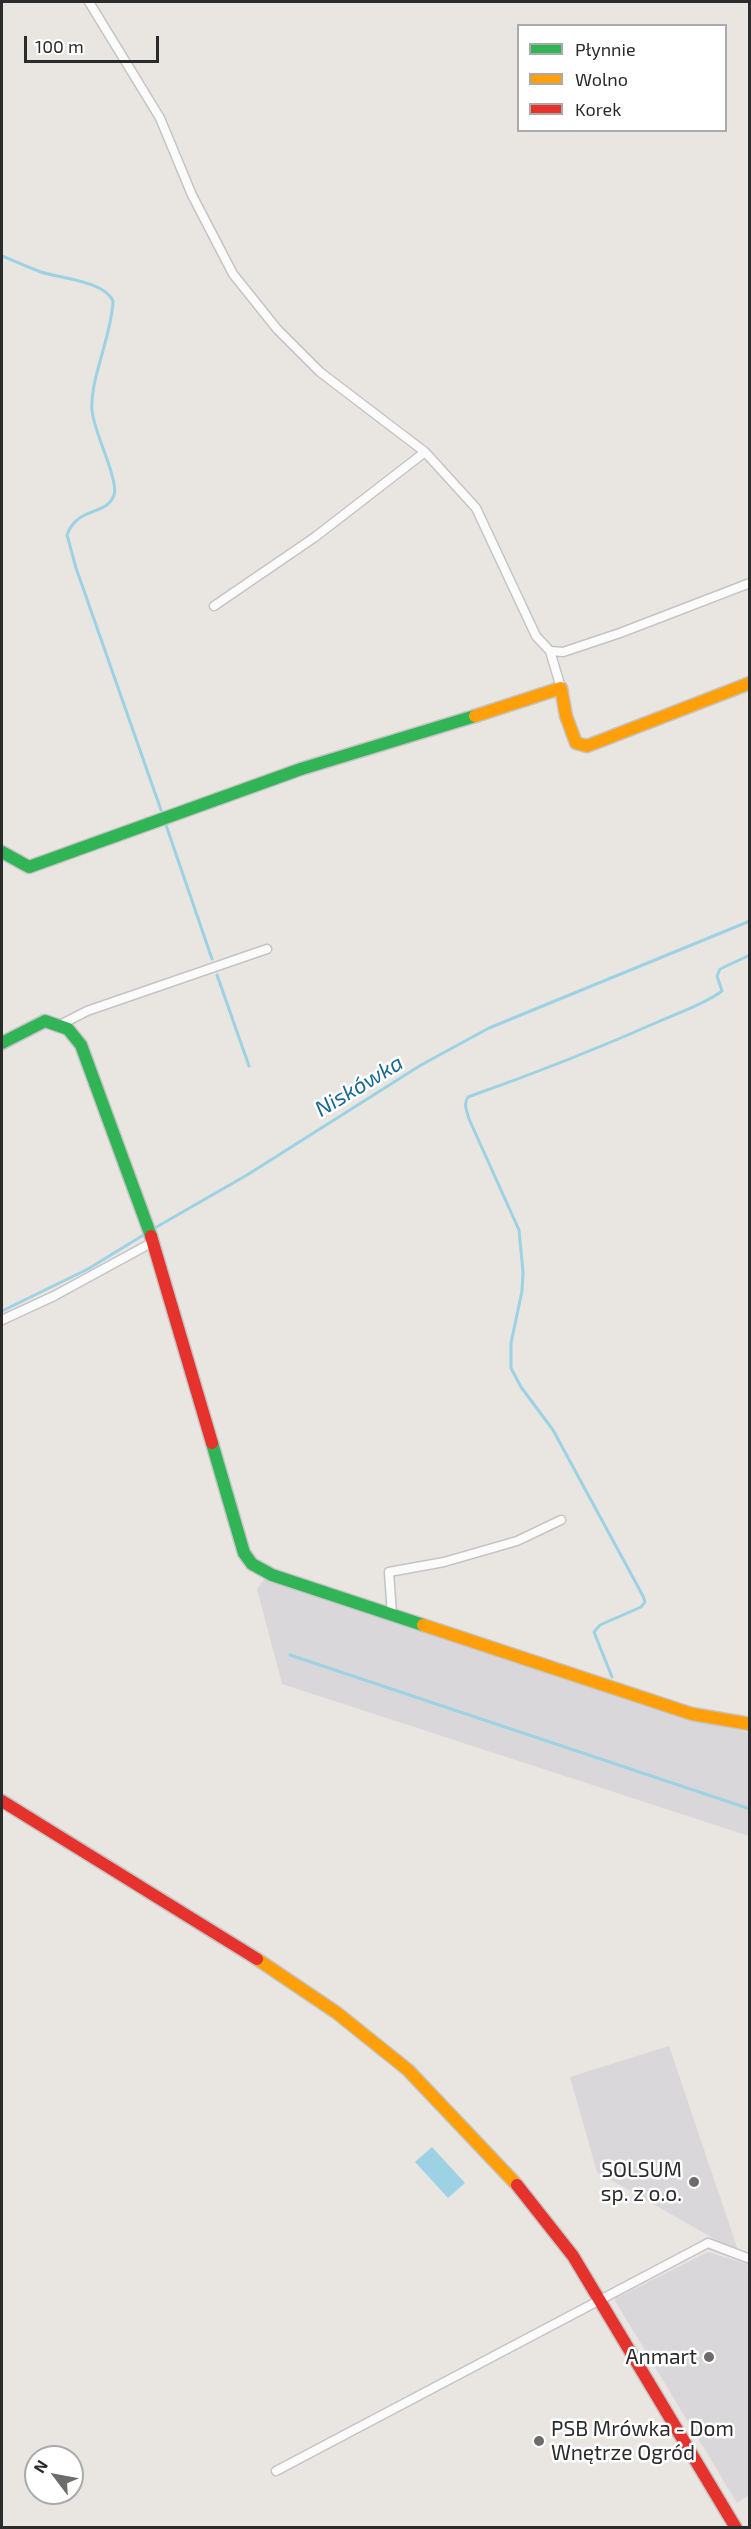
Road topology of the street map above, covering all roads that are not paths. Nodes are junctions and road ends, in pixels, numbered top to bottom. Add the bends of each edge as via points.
1 (89, 2) edge
2 (425, 452) junction
3 (750, 583) edge
4 (214, 606) dead end
5 (550, 651) junction
6 (750, 683) edge
7 (561, 688) junction
8 (2, 852) edge
9 (267, 949) dead end
10 (58, 1026) junction
11 (2, 1043) edge
12 (152, 1239) junction
13 (2, 1320) edge
14 (561, 1520) dead end
15 (392, 1615) junction
16 (750, 1724) edge
17 (2, 1801) edge
18 (750, 2259) edge
19 (601, 2299) junction
20 (276, 2471) dead end
21 (736, 2528) edge

1 - 2 street via 160,118 192,195 233,274 276,329 320,372
2 - 4 street via 315,537
2 - 5 street via 476,508 536,636
3 - 5 street via 620,633 563,652
5 - 7 street
6 - 7 street via 587,746 576,743
7 - 8 street via 300,769 29,867
9 - 10 street via 87,1011
10 - 11 street via 45,1021
10 - 12 street via 68,1029 81,1045
12 - 13 street via 54,1296
12 - 15 street via 248,1560 272,1575
14 - 15 street via 517,1541 444,1562 389,1572
15 - 16 street via 692,1714
17 - 19 street via 280,1973 375,2042 408,2070 509,2174
18 - 19 street via 708,2243
19 - 20 street
19 - 21 street

